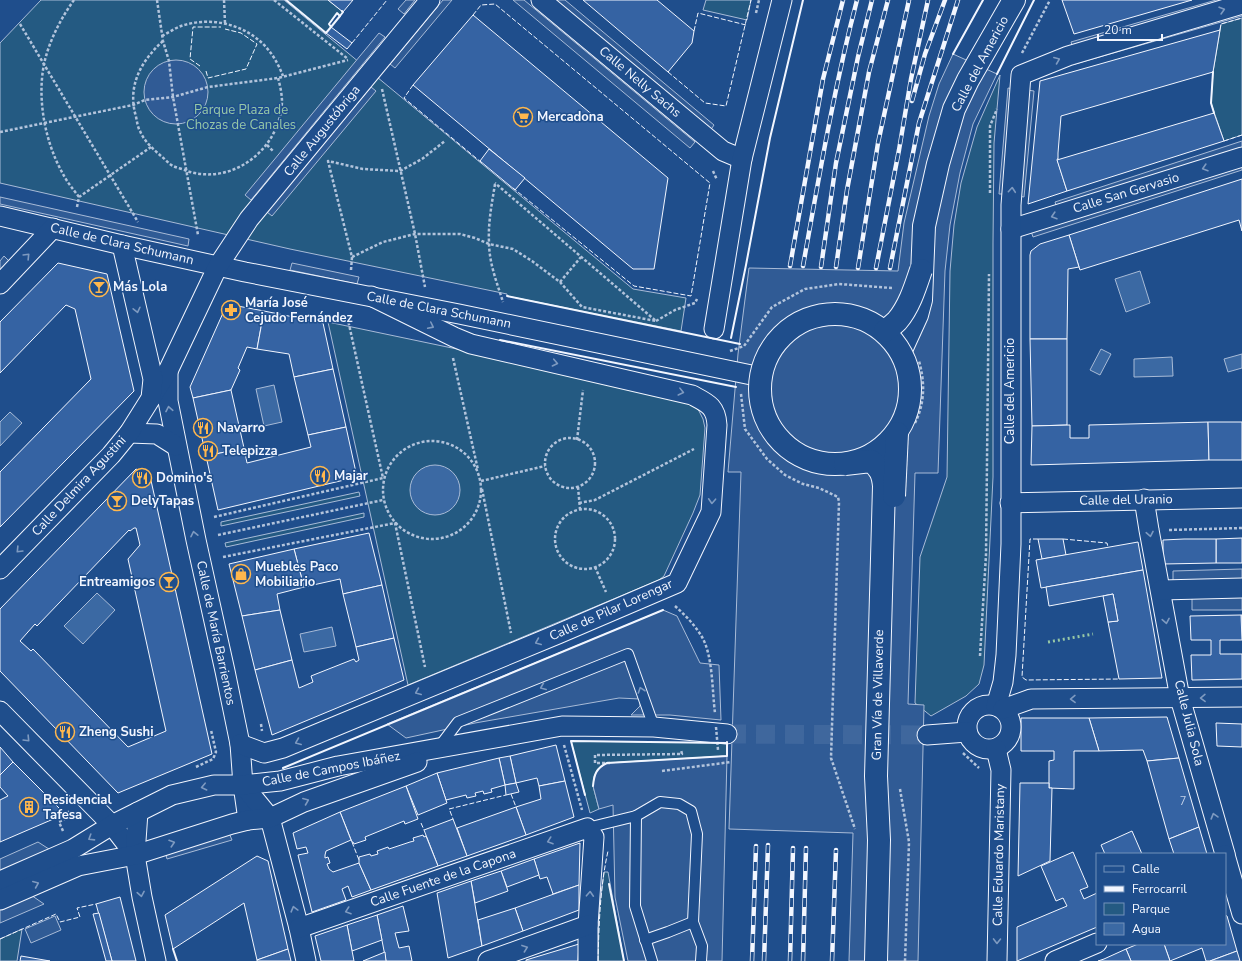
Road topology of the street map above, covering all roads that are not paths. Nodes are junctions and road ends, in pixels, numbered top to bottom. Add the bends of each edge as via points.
1 (430, 0) edge
2 (541, 0) edge
3 (782, 0) edge
4 (1014, 0) edge
5 (1242, 4) edge
6 (1242, 157) edge
7 (742, 159) junction
8 (0, 216) edge
9 (53, 228) junction
10 (1011, 229) junction
11 (122, 245) junction
12 (218, 266) junction
13 (922, 270) junction
14 (0, 284) edge
15 (371, 296) junction
16 (714, 329) dead end
17 (885, 331) junction
18 (909, 353) junction
19 (761, 377) junction
20 (157, 383) junction
21 (905, 430) junction
22 (129, 433) junction
23 (176, 446) junction
24 (845, 464) junction
25 (1242, 498) edge
26 (1144, 499) junction
27 (1010, 503) junction
28 (0, 569) edge
29 (1242, 588) edge
30 (1161, 590) junction
31 (1242, 697) edge
32 (1180, 698) junction
33 (1000, 708) junction
34 (0, 711) edge
35 (654, 727) junction
36 (967, 732) junction
37 (727, 734) tunnel mouth
38 (927, 735) tunnel mouth
39 (240, 744) junction
40 (437, 749) junction
41 (996, 749) junction
42 (243, 785) junction
43 (138, 812) junction
44 (636, 816) junction
45 (270, 818) junction
46 (248, 820) junction
47 (585, 822) junction
48 (112, 825) junction
49 (1225, 853) edge
50 (135, 855) junction
51 (1226, 862) edge
52 (0, 881) edge
53 (1229, 885) edge
54 (0, 900) edge
55 (1242, 914) edge
56 (693, 922) junction
57 (588, 925) junction
58 (299, 928) junction
59 (645, 940) junction
60 (1096, 943) edge
61 (156, 961) edge
62 (306, 961) edge
63 (488, 961) edge
64 (588, 961) edge
65 (652, 961) edge
66 (701, 961) edge
67 (876, 961) edge
68 (887, 961) edge
69 (997, 961) edge
70 (1055, 961) edge

1 - 12 street, Calle Augustóbriga via 249,220
2 - 7 street, Calle Nelly Sachs via 723,151
3 - 7 street
4 - 13 street, Calle del Americio via 954,109 924,226
10 -> 5 street, Calle del Americio via 1021,75 1068,56
6 -> 10 street, Calle San Gervasio
7 - 16 street
8 - 9 street, Calle de Clara Schumann
9 - 11 street, Calle de Clara Schumann
14 -> 9 street
10 - 27 street, Calle del Americio
11 - 12 street, Calle de Clara Schumann
11 -> 20 street, Calle de María Barrientos
12 - 15 street, Calle de Clara Schumann
12 - 20 street, Calle Delmira Agustini
13 - 17 street, Calle del Americio, bridge via 913,295 904,310 896,322
13 - 18 street, Calle del Americio via 921,296
15 - 19 street, Calle de Clara Schumann
15 -> 39 street, Calle de Pilar Lorengar via 471,344 692,395 706,402 716,413 717,425 711,512 677,583 283,748 264,753
17 - 18 street, bridge
17 - 19 street, bridge via 864,318 847,314 830,313 814,316 784,333 765,361
18 - 21 street, bridge via 911,389
19 - 24 street, bridge via 760,400 768,422 781,441 799,455 822,463
20 - 22 street, Calle Delmira Agustini
23 -> 20 street, Calle de María Barrientos via 168,401
21 - 24 street, bridge via 874,454
21 - 68 street, Gran Vía de Villaverde, bridge via 892,527 887,772 890,843
22 - 23 street via 157,434
22 -> 28 street, Calle Delmira Agustini via 111,455
39 -> 23 street, Calle de María Barrientos
24 - 67 street, Gran Vía de Villaverde, bridge via 871,461 879,467 884,486 876,776 879,840
25 - 26 street, Calle del Uranio
26 - 27 street, Calle del Uranio
26 -> 30 street, Calle Julia Sola
27 - 33 street, Calle del Americio via 1011,544 1006,655
29 - 30 street
30 -> 32 street, Calle Julia Sola
31 -> 32 street
32 -> 33 street via 1031,700
49 -> 32 street, Calle Julia Sola
33 - 36 street via 981,706 969,717
33 - 41 street via 1010,719 1012,731 1006,742
34 -> 48 street
35 - 37 street, Calle de Campos Ibáñez
35 - 40 street, Calle de Campos Ibáñez via 562,726
35 -> 40 lane via 628,654 458,722
36 - 38 street
36 - 41 street via 972,743 984,749
39 - 42 street, Calle de María Barrientos
40 - 42 street, Calle de Campos Ibáñez via 338,766 280,781
45 -> 40 street, Calle de Campos Ibáñez via 304,802 419,762
41 -> 69 street, Calle Eduardo Maristany via 1001,770
42 -> 43 street via 214,785 172,794
42 - 45 street, Calle de Campos Ibáñez
42 - 46 street, Calle de María Barrientos
43 - 48 street
43 - 50 street
44 - 47 lane
44 - 56 lane via 660,802 679,804 691,811 697,834
44 - 59 lane via 635,906
45 - 46 street
58 -> 45 street, Calle de Campos Ibáñez
50 -> 46 street
57 -> 47 street via 594,837
47 -> 58 street, Calle Fuente de la Capona
48 - 50 street
48 -> 52 street via 73,849
54 -> 50 street via 78,866
50 -> 61 street
51 - 53 street, Calle Julia Sola
53 - 55 street, Calle Julia Sola
56 - 59 lane
56 - 66 lane via 702,946
63 -> 57 street
57 - 64 street
58 - 62 street, Calle de Campos Ibáñez
59 - 65 lane
60 - 70 street

